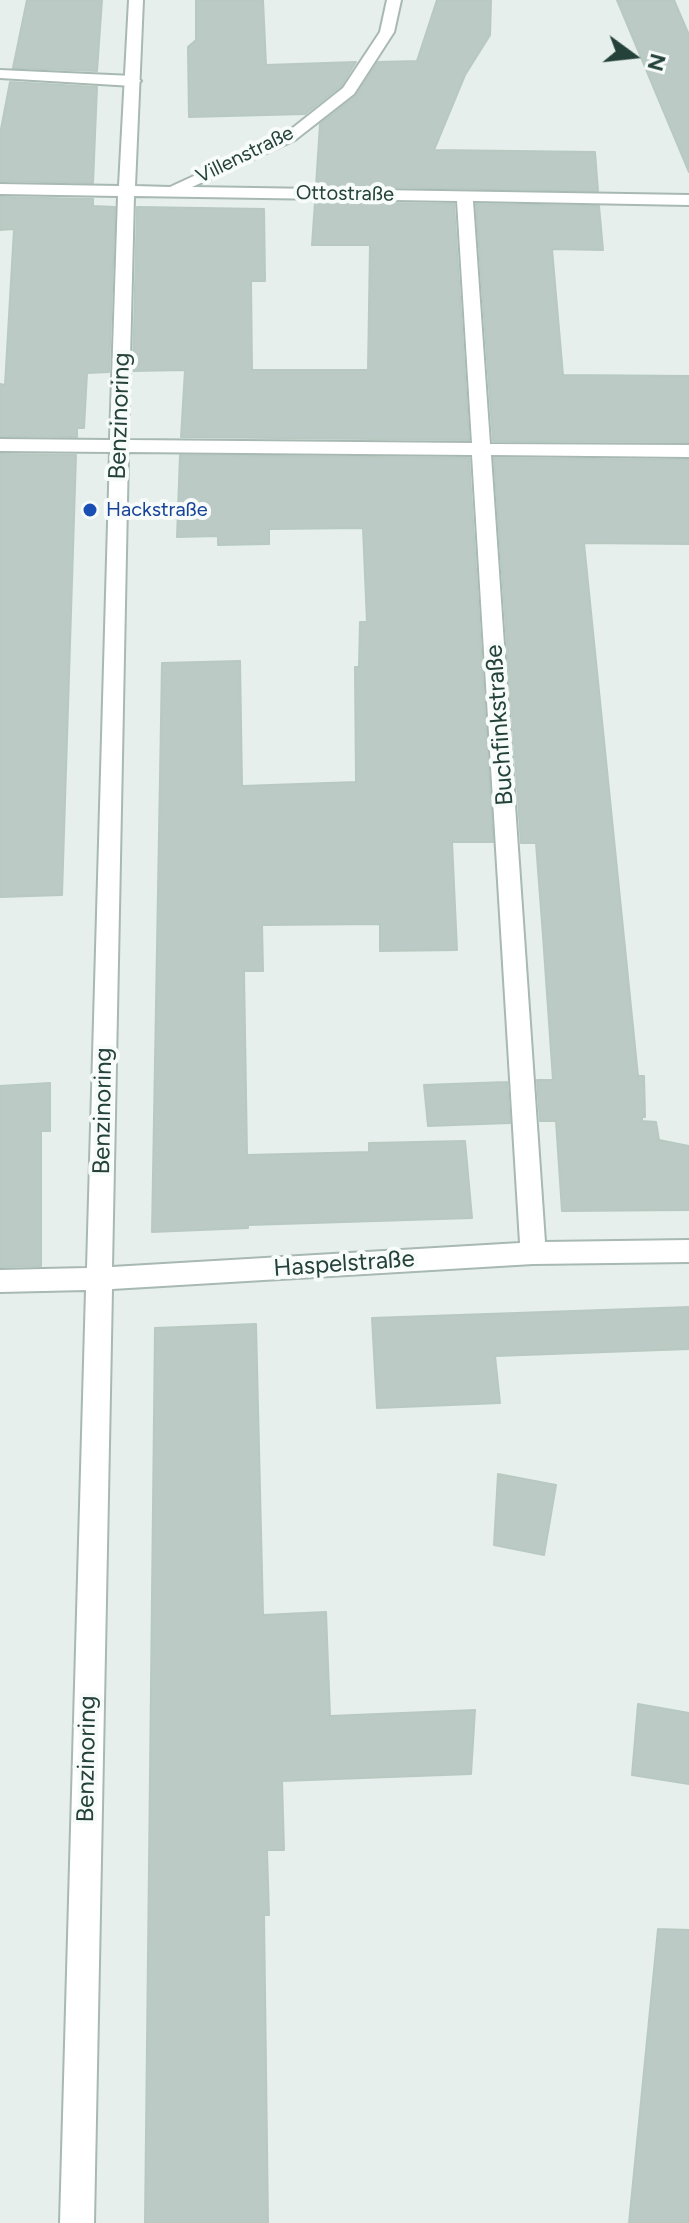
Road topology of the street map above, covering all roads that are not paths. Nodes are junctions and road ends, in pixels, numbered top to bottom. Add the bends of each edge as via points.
1 (136, 0) edge
2 (394, 0) edge
3 (0, 74) edge
4 (133, 81) junction
5 (0, 189) edge
6 (127, 190) junction
7 (171, 190) junction
8 (465, 197) junction
9 (689, 200) edge
10 (120, 444) junction
11 (0, 445) edge
12 (483, 447) junction
13 (689, 451) edge
14 (689, 1251) edge
15 (533, 1253) junction
16 (100, 1278) junction
17 (0, 1281) edge
18 (77, 2223) edge

1 - 4 street, Benzinoring
2 - 7 street, Villenstraße via 387,32 349,91 290,137
3 - 4 street
4 - 6 street, Benzinoring
5 - 6 street, Ottostraße
6 - 7 street, Ottostraße
6 - 10 street, Benzinoring
7 - 8 street, Ottostraße
8 - 9 street, Ottostraße
8 - 12 street, Buchfinkstraße
10 - 11 street
10 - 12 street
10 - 16 street, Benzinoring
12 - 13 street
12 - 15 street, Buchfinkstraße
14 - 15 street, Haspelstraße
15 - 16 street, Haspelstraße
16 - 17 street, Haspelstraße
16 - 18 street, Benzinoring

